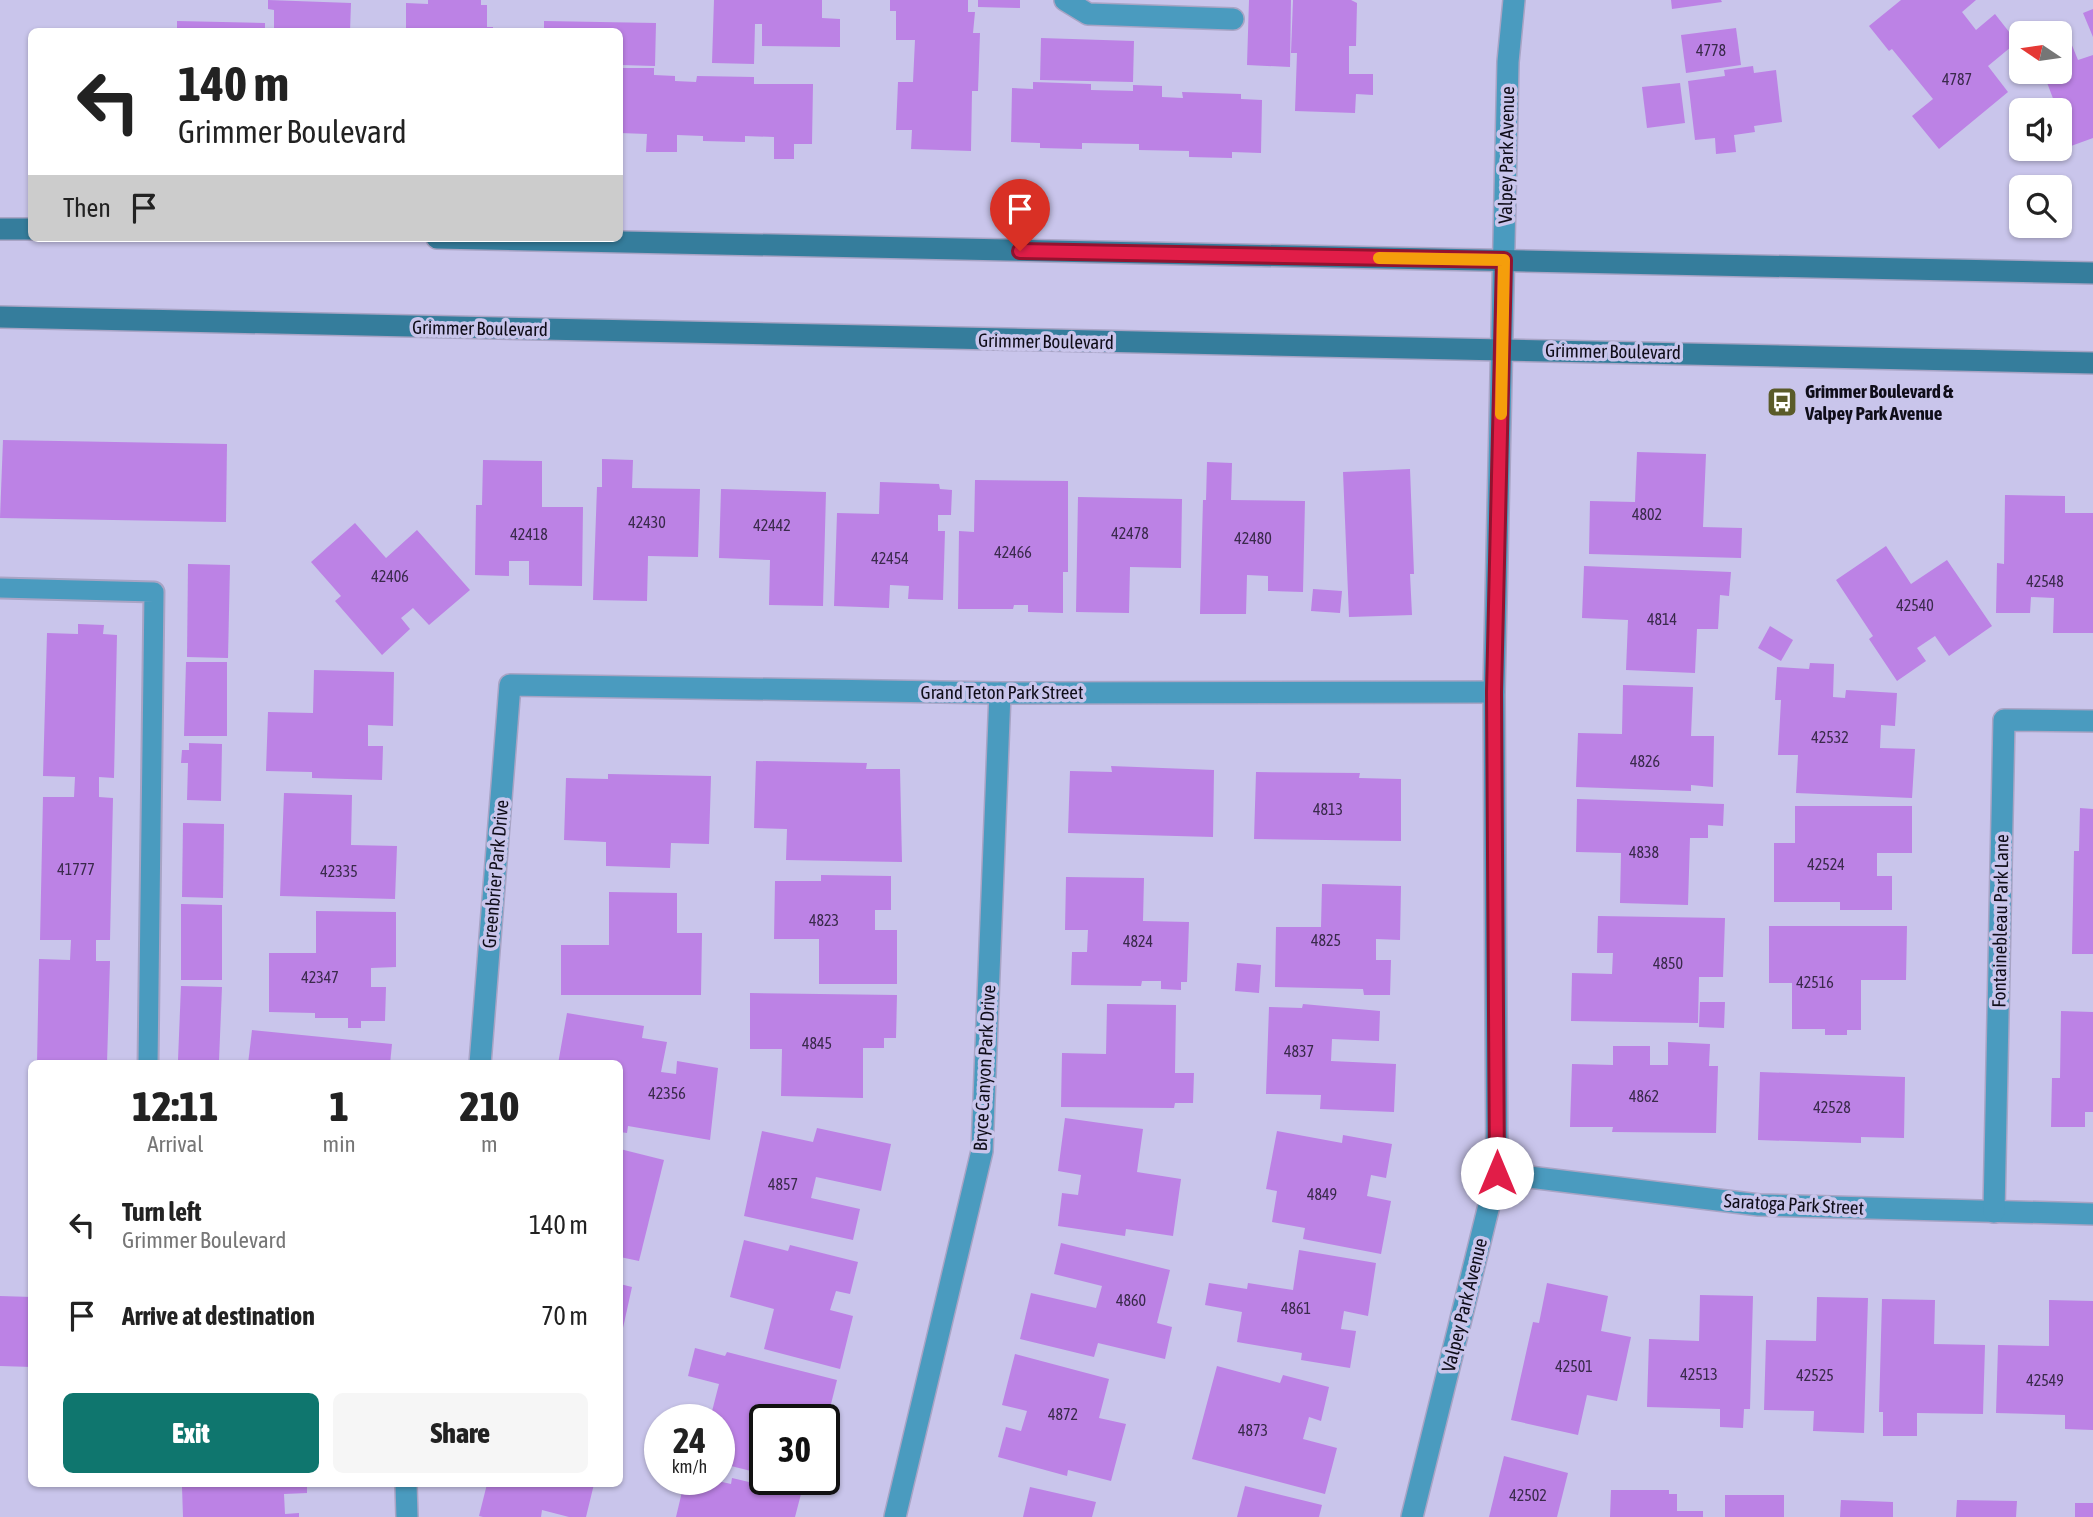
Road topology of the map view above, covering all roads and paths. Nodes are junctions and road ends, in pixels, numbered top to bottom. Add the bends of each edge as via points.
1 (1065, 0) edge
2 (1514, 0) edge
3 (1233, 19) dead end
4 (0, 229) edge
5 (28, 229) edge
6 (623, 242) edge
7 (1504, 260) junction
8 (2093, 273) edge
9 (0, 317) edge
10 (1503, 349) junction
11 (2093, 363) edge
12 (0, 588) edge
13 (510, 685) joint
14 (1494, 692) junction
15 (1000, 693) junction
16 (2093, 721) edge
17 (148, 1060) edge
18 (480, 1060) edge
19 (1497, 1173) junction
20 (1994, 1212) junction
21 (2093, 1214) edge
22 (406, 1487) edge
23 (407, 1517) edge
24 (895, 1517) edge
25 (1412, 1517) edge

1 - 3 street via 1088,14
2 - 7 street, Valpey Park Avenue via 1508,62
4 - 5 main road
6 - 7 main road
7 - 8 main road
7 - 10 street, Valpey Park Avenue
9 - 10 main road, Grimmer Boulevard
10 - 11 main road, Grimmer Boulevard
10 - 14 street, Valpey Park Avenue
12 - 17 lane via 155,592
13 - 15 street, Grand Teton Park Street
13 - 18 street, Greenbrier Park Drive
14 - 15 street, Grand Teton Park Street
14 - 19 street, Valpey Park Avenue
15 - 24 street, Bryce Canyon Park Drive via 982,1151
16 - 20 street, Fontainebleau Park Lane via 2004,720
19 - 20 street, Saratoga Park Street via 1759,1205
19 - 25 street, Valpey Park Avenue
20 - 21 street, Saratoga Park Street
22 - 23 street

